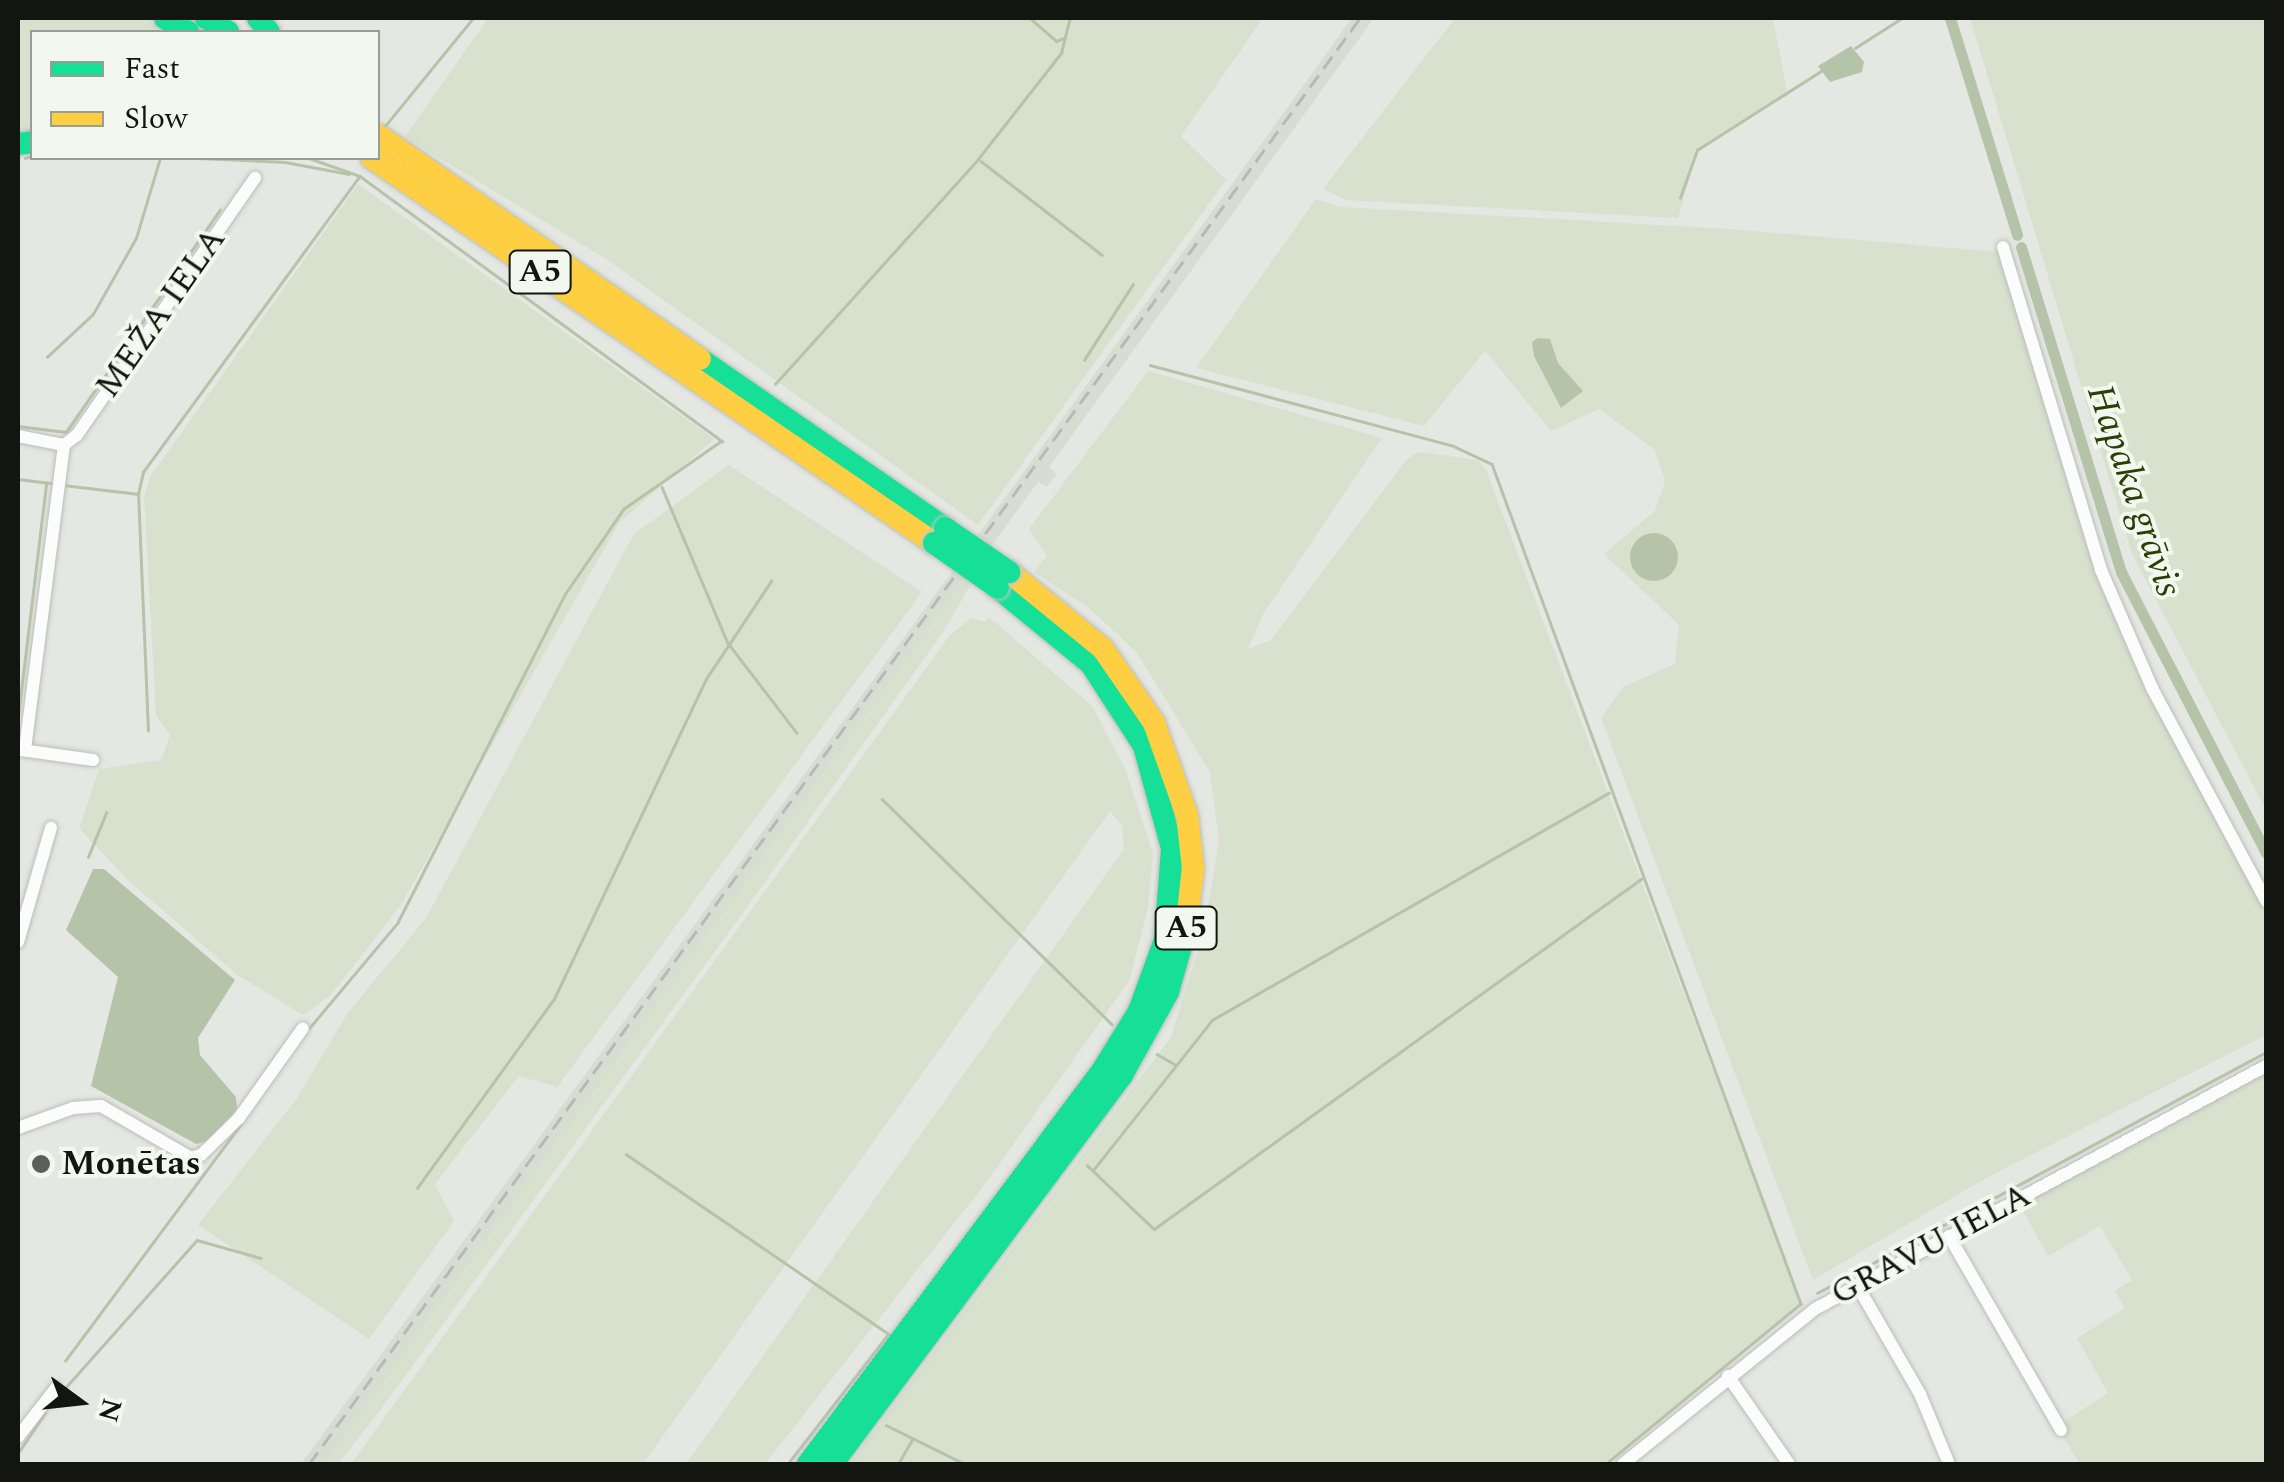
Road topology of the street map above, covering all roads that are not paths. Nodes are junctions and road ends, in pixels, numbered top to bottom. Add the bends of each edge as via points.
1 (380, 136) edge
2 (364, 160) edge
3 (375, 160) edge
4 (398, 174) junction
5 (255, 178) dead end
6 (2003, 248) dead end
7 (18, 436) edge
8 (64, 445) junction
9 (940, 536) junction
10 (1003, 580) junction
11 (21, 750) edge
12 (93, 760) dead end
13 (51, 828) dead end
14 (2266, 901) edge
15 (18, 942) edge
16 (302, 1028) dead end
17 (2266, 1066) edge
18 (18, 1128) edge
19 (1949, 1236) junction
20 (1857, 1285) junction
21 (1728, 1376) junction
22 (56, 1388) dead end
23 (2061, 1430) dead end
24 (18, 1437) edge
25 (1640, 1450) junction
26 (808, 1464) edge
27 (832, 1464) edge
28 (1623, 1464) edge
29 (1651, 1464) edge
30 (1789, 1464) edge
31 (1949, 1464) edge

1 - 9 highway, A5
2 - 4 highway
3 - 4 highway, A5
4 - 9 highway, A5
5 - 8 street, MEŽA IELA
6 - 14 street via 2101,570 2152,688
7 - 8 street
8 - 11 street
9 - 10 highway, A5, bridge
10 - 26 highway, A5 via 1091,664 1144,746 1172,848 1165,940 1138,1012 1102,1071
10 - 27 highway, A5 via 1102,649 1154,723 1187,816 1193,868 1188,920 1168,992 1122,1075
11 - 12 street
13 - 15 street
16 - 18 street via 239,1118 201,1155 191,1158 102,1106 73,1108
17 - 19 street, GRAVU IELA
19 - 20 street, GRAVU IELA
19 - 23 street
20 - 21 street, GRAVU IELA via 1814,1309
20 - 31 street via 1920,1394
21 - 25 street, GRAVU IELA
21 - 30 street
22 - 24 street
25 - 28 street, GRAVU IELA
25 - 29 street

